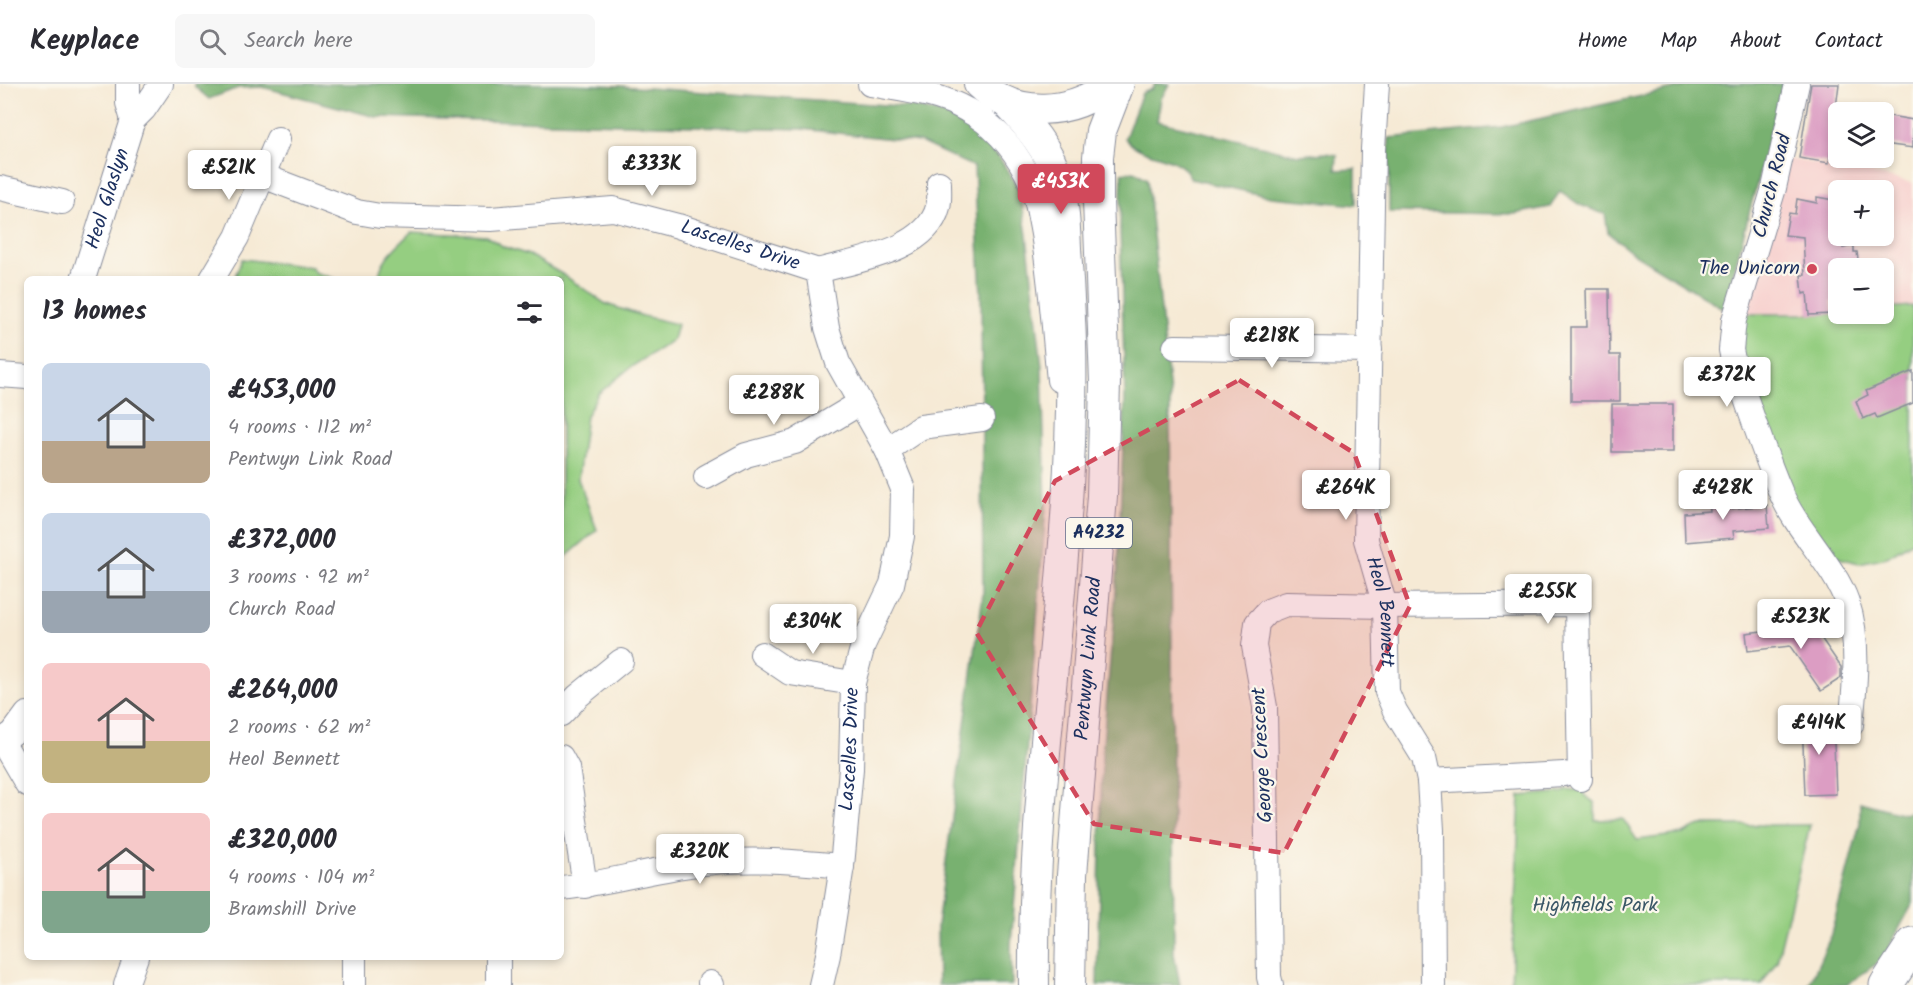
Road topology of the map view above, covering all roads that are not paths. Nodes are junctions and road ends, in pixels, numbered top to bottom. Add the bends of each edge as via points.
1 (128, 84) edge
2 (161, 84) edge
3 (870, 84) edge
4 (1110, 84) edge
5 (1119, 84) edge
6 (1377, 84) edge
7 (1797, 84) edge
8 (986, 90) edge
9 (133, 120) junction
10 (278, 139) dead end
11 (262, 176) junction
12 (939, 183) dead end
13 (0, 188) edge
14 (62, 202) dead end
15 (818, 271) junction
16 (84, 276) edge
17 (214, 276) edge
18 (1175, 347) dead end
19 (1370, 350) junction
20 (0, 375) edge
21 (24, 378) edge
22 (860, 403) junction
23 (982, 420) dead end
24 (887, 450) junction
25 (706, 477) dead end
26 (1069, 477) junction
27 (1385, 606) junction
28 (762, 654) dead end
29 (621, 661) dead end
30 (853, 684) junction
31 (564, 711) edge
32 (24, 718) edge
33 (1851, 725) dead end
34 (1, 742) edge
35 (564, 762) edge
36 (24, 779) edge
37 (1429, 781) junction
38 (842, 866) junction
39 (585, 886) junction
40 (564, 888) edge
41 (1913, 944) edge
42 (135, 960) edge
43 (354, 960) edge
44 (498, 960) edge
45 (1913, 978) edge
46 (126, 985) edge
47 (354, 985) edge
48 (498, 985) edge
49 (820, 985) edge
50 (1034, 985) edge
51 (1070, 985) edge
52 (1271, 985) edge
53 (1433, 985) edge
54 (1886, 985) edge
55 (1909, 985) edge

1 - 9 street, Heol Glaslyn
2 - 9 street, Heol Glaslyn
3 - 26 street via 937,97 968,110 994,130 1027,173 1047,258
4 - 8 main road, Pentwyn Link Road / A4232 via 1083,101 1045,109 1025,108
5 - 51 main road, Pentwyn Link Road / A4232 via 1101,131 1098,157 1105,382 1102,496 1072,875
6 - 19 street, Heol Bennett
7 - 33 street, Church Road via 1774,188 1734,320 1731,350 1781,494 1847,601 1854,637
8 - 26 main road, Pentwyn Link Road / A4232 via 1026,123 1045,150 1058,180 1070,301
9 - 16 street, Heol Glaslyn
10 - 11 street
11 - 15 street, Lascelles Drive via 346,209 380,216 491,219 613,209
11 - 17 street via 237,237
12 - 15 street via 938,206 932,221 918,236 898,248
13 - 14 street
15 - 22 street, Lascelles Drive via 827,328 838,363
18 - 19 street
19 - 27 street, Heol Bennett via 1366,540
20 - 21 street
22 - 24 street, Lascelles Drive
22 - 25 street via 795,442 746,455
23 - 24 street via 921,427
24 - 30 street, Lascelles Drive via 903,489 902,536 892,584 862,645
26 - 50 main road, Pentwyn Link Road / A4232 via 1040,829
27 - 37 street, Heol Bennett via 1387,692 1424,758
27 - 37 street, George Crescent via 1577,604 1572,777
27 - 52 street, George Crescent via 1286,604 1268,610 1257,623 1254,646 1265,707
28 - 30 street via 790,673
29 - 31 street
30 - 38 street, Lascelles Drive via 851,769
32 - 34 street
34 - 36 street
35 - 39 street
37 - 53 street, Heol Bennett
38 - 39 street via 760,859 690,865
38 - 49 street, Lascelles Drive
39 - 40 street
41 - 54 highway
42 - 46 street
43 - 47 street
44 - 48 street
45 - 55 highway

